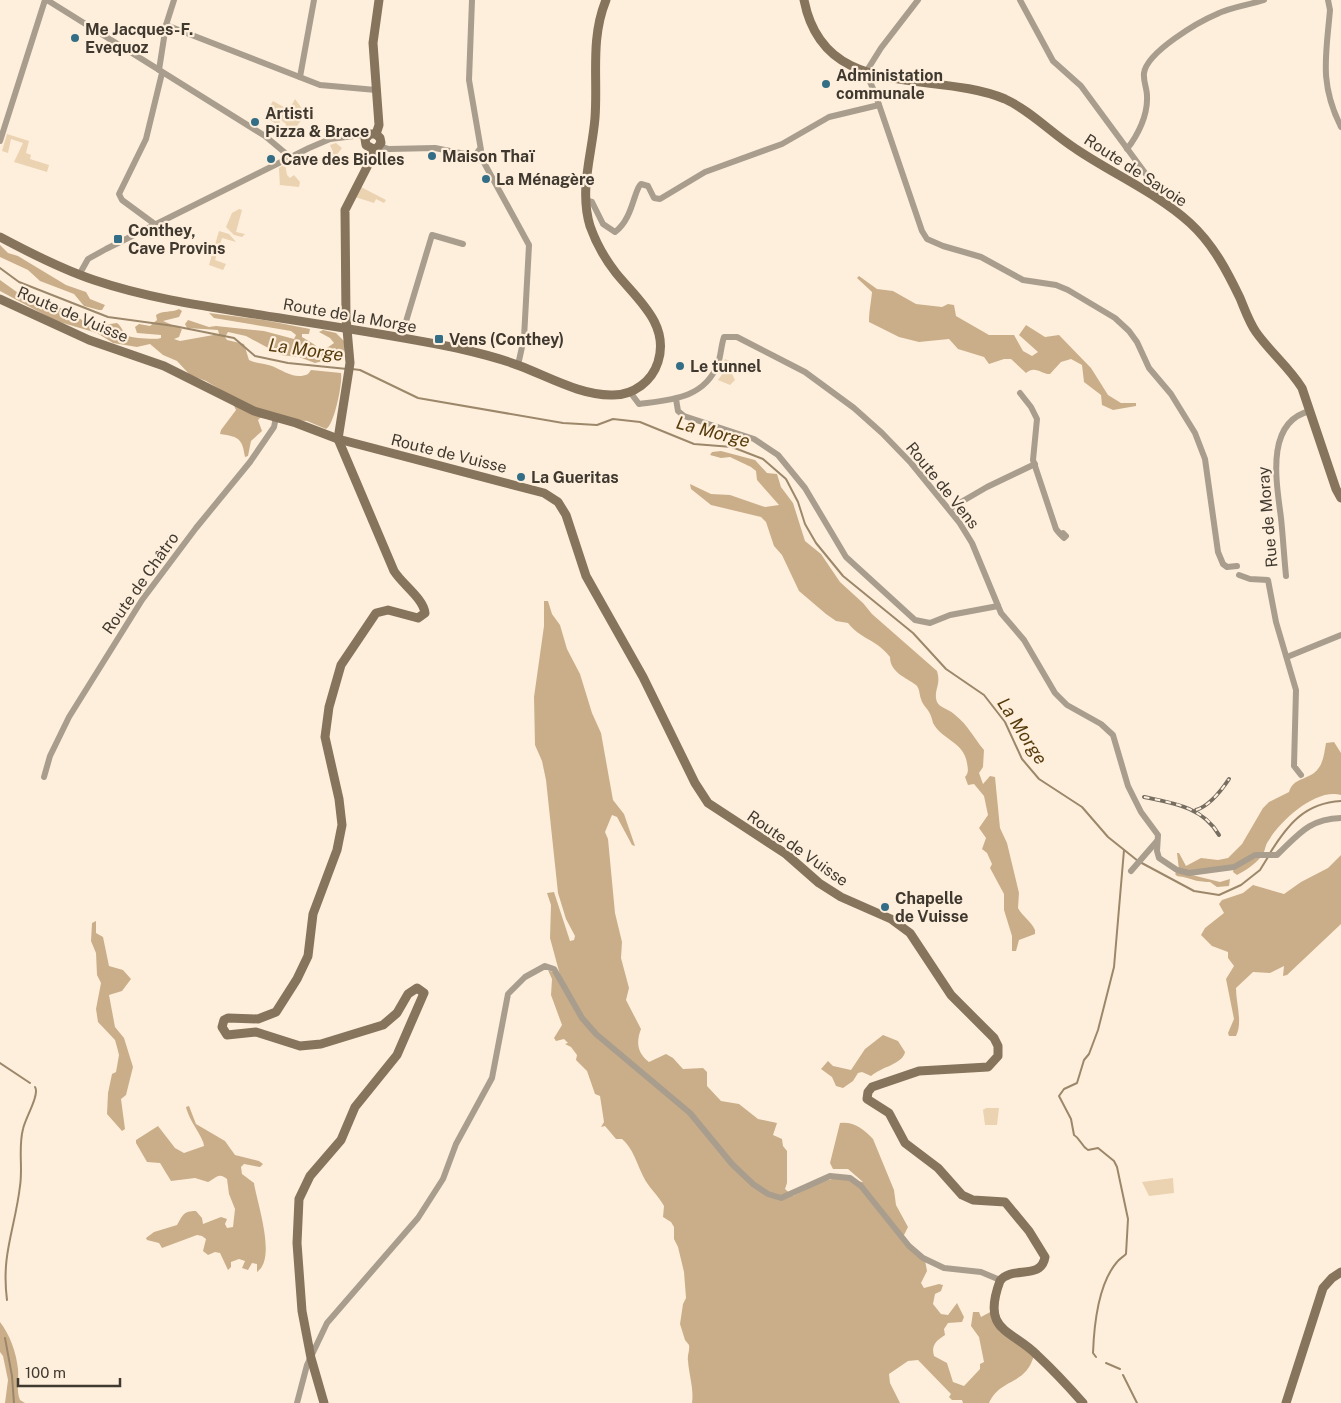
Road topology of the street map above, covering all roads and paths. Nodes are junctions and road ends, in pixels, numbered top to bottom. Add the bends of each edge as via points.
1 (46, 0) edge
2 (174, 0) edge
3 (314, 0) edge
4 (379, 0) edge
5 (472, 0) edge
6 (606, 0) edge
7 (804, 0) edge
8 (918, 0) edge
9 (1020, 0) edge
10 (1264, 0) edge
11 (1328, 0) edge
12 (166, 25) junction
13 (161, 72) junction
14 (866, 72) junction
15 (300, 77) junction
16 (376, 90) junction
17 (879, 105) junction
18 (1341, 127) edge
19 (373, 134) junction
20 (349, 136) junction
21 (0, 141) edge
22 (373, 147) junction
23 (1127, 149) junction
24 (480, 150) junction
25 (475, 156) junction
26 (290, 157) junction
27 (482, 159) junction
28 (1157, 199) junction
29 (585, 200) junction
30 (156, 225) junction
31 (0, 237) edge
32 (463, 244) dead end
33 (79, 275) junction
34 (0, 299) edge
35 (347, 329) junction
36 (401, 338) junction
37 (518, 365) junction
38 (630, 392) junction
39 (1020, 393) dead end
40 (676, 399) junction
41 (1310, 411) junction
42 (276, 417) junction
43 (338, 439) junction
44 (1035, 464) junction
45 (1341, 498) edge
46 (949, 509) junction
47 (1060, 534) dead end
48 (1238, 566) dead end
49 (1239, 575) dead end
50 (1286, 576) dead end
51 (998, 606) junction
52 (1341, 634) edge
53 (1287, 657) junction
54 (1301, 775) dead end
55 (44, 776) dead end
56 (1341, 818) edge
57 (1157, 840) junction
58 (1133, 869) dead end
59 (1341, 1272) edge
60 (1000, 1280) junction
61 (311, 1358) junction
62 (297, 1403) edge
63 (324, 1403) edge
64 (1083, 1403) edge
65 (1286, 1403) edge

1 - 13 street
1 - 21 street
2 - 12 street
3 - 15 street
4 - 16 street via 373,41
5 - 24 street via 469,80
6 - 29 street via 596,38 596,107
7 - 14 street, Route de Savoie via 812,26 827,48 843,63
8 - 14 street
9 - 23 street via 1053,61 1081,86
10 - 23 street via 1206,19 1175,39 1148,63 1144,75 1145,114
11 - 18 street via 1325,78 1330,105
12 - 13 street
12 - 15 street
13 - 26 street via 265,136
13 - 30 street via 146,139 118,194
14 - 17 street
14 - 28 street, Route de Savoie via 971,90 1006,100 1074,148
15 - 16 street via 328,87
16 - 19 street via 379,125
17 - 29 street via 829,117 782,144 705,172 660,199 654,198 648,186 641,184 636,189 632,209 615,232 602,224 592,202
17 - 48 street via 927,239 981,257 1023,280 1068,290 1115,318 1129,331 1149,368 1171,394 1195,433 1205,459 1218,552 1227,567
19 - 20 street
19 - 22 street via 366,138
19 - 22 street via 381,139
20 - 22 street
20 - 26 street via 330,139
22 - 25 street via 435,148
22 - 35 street via 367,167 345,210
23 - 28 street via 1157,190
24 - 25 street
24 - 27 street via 484,155
25 - 27 street
26 - 30 street
27 - 37 street via 529,245 524,338
28 - 41 street, Route de Savoie via 1190,223 1211,245 1255,331 1294,376
29 - 38 street via 590,225 605,257 650,314 660,334 656,369 644,384
30 - 33 street via 88,260
31 - 33 street, Route de la Morge
32 - 36 street via 432,235
33 - 35 street, Route de la Morge via 126,290 192,304
34 - 42 street, Route de Vuisse via 89,340 164,366 254,411
35 - 36 street, Route de la Morge
35 - 43 street via 350,363
36 - 37 street, Route de la Morge via 458,348
37 - 38 street, Route de la Morge via 592,392 611,395
38 - 40 street via 639,404
39 - 44 street via 1037,419
40 - 46 street, Route de Vens via 688,395 711,376 719,360 724,337 737,337 805,372 831,390 882,433
40 - 51 street via 678,411 684,416 754,439 778,455 805,488 846,557 916,620 930,623 950,615
41 - 45 street, Route de Savoie
41 - 50 street, Rue de Moray via 1300,413 1290,421 1275,459
42 - 43 street, Route de Vuisse
42 - 55 street, Route de Châtro via 274,427 250,462 200,521 142,600 66,722
43 - 60 street, Route de Vuisse via 544,493 558,502 566,515 586,576 708,803 786,854 840,897 900,925 917,943 950,995 994,1038 998,1056 988,1067 915,1072 872,1088 867,1097 889,1113 905,1143 938,1168 958,1193 974,1200 1005,1202 1029,1230 1044,1252 1043,1264 1034,1271 1010,1273
43 - 61 street via 394,572 424,606 425,612 418,618 388,610 376,613 341,665 329,707 325,737 342,813 341,837 313,914 308,956 276,1012 258,1019 228,1018 222,1027 227,1035 256,1032 291,1044 314,1046 383,1025 398,1013 414,988 421,989 424,997 393,1061 355,1107 341,1140 310,1176 299,1199 298,1269
44 - 46 street
44 - 47 street via 1052,520
46 - 51 street, Route de Vens via 972,544
49 - 53 street via 1268,580
51 - 57 street, Route de Vens via 1006,621 1018,630 1055,693 1067,705 1101,724 1113,735 1130,791 1155,831
52 - 53 street
53 - 54 street via 1296,698 1294,766
56 - 57 street, Route de Vens via 1314,822 1277,855 1255,855 1234,867 1189,873 1177,870 1159,858
57 - 58 street
59 - 65 street via 1323,1288
60 - 61 street via 981,1272 944,1268 923,1258 909,1246 861,1186 850,1178 830,1176 781,1198 763,1191 732,1164 690,1113 596,1034 582,1018 554,970 545,966 526,977 508,994 492,1078 456,1144 443,1178 418,1218 327,1323
60 - 64 street via 995,1307 1000,1327 1036,1353
61 - 62 street
61 - 63 street

